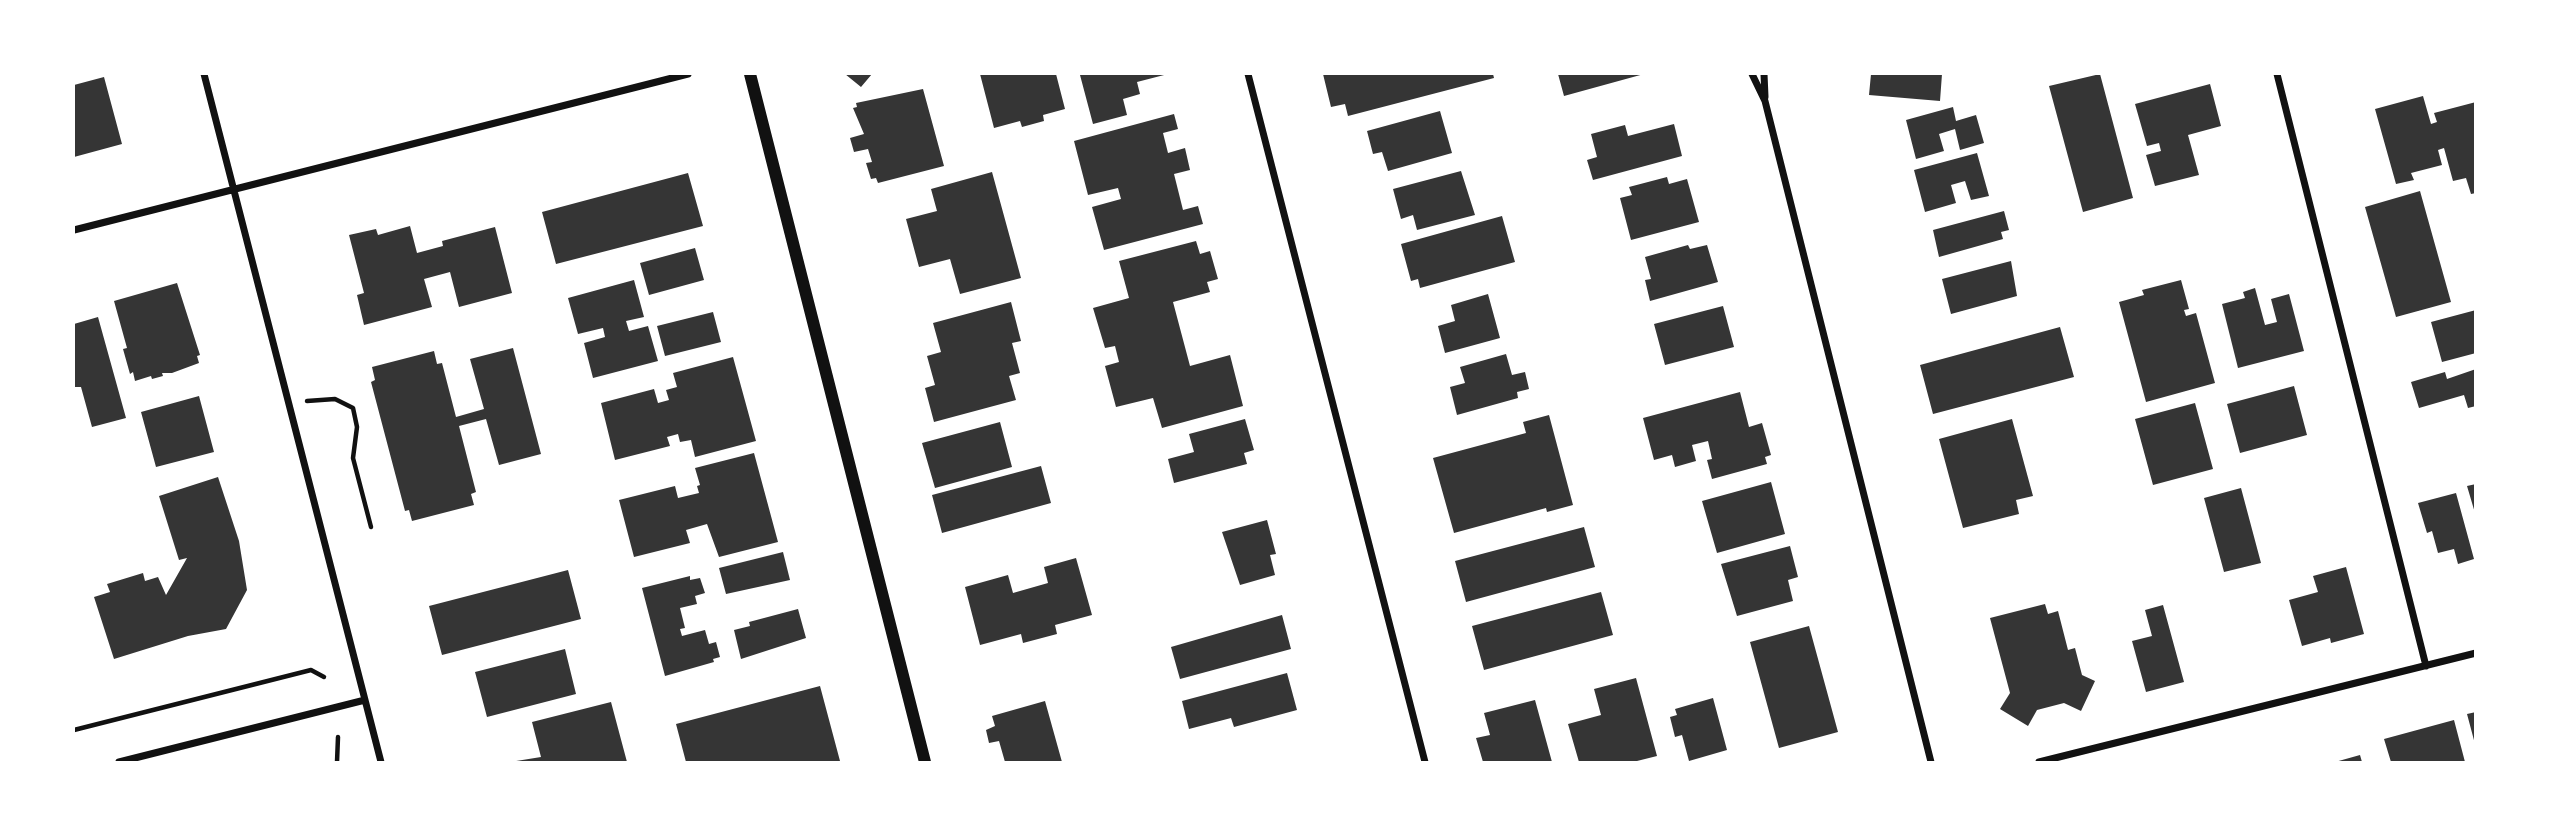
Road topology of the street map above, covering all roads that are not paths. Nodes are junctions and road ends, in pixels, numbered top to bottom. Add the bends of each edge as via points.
1 (204, 74) edge
2 (688, 74) edge
3 (751, 74) edge
4 (1248, 74) edge
5 (1752, 74) edge
6 (1764, 74) edge
7 (2277, 74) edge
8 (1765, 102) junction
9 (234, 189) junction
10 (74, 230) edge
11 (2476, 653) edge
12 (2426, 666) junction
13 (365, 700) junction
14 (119, 762) edge
15 (381, 762) edge
16 (925, 762) edge
17 (1425, 762) edge
18 (1931, 762) edge
19 (2039, 762) edge

1 - 9 street
2 - 9 street
3 - 16 street
4 - 17 street
5 - 8 street
6 - 8 street
7 - 12 street
8 - 18 street
9 - 10 street
9 - 13 street
11 - 12 street
12 - 19 street
13 - 14 street
13 - 15 street

